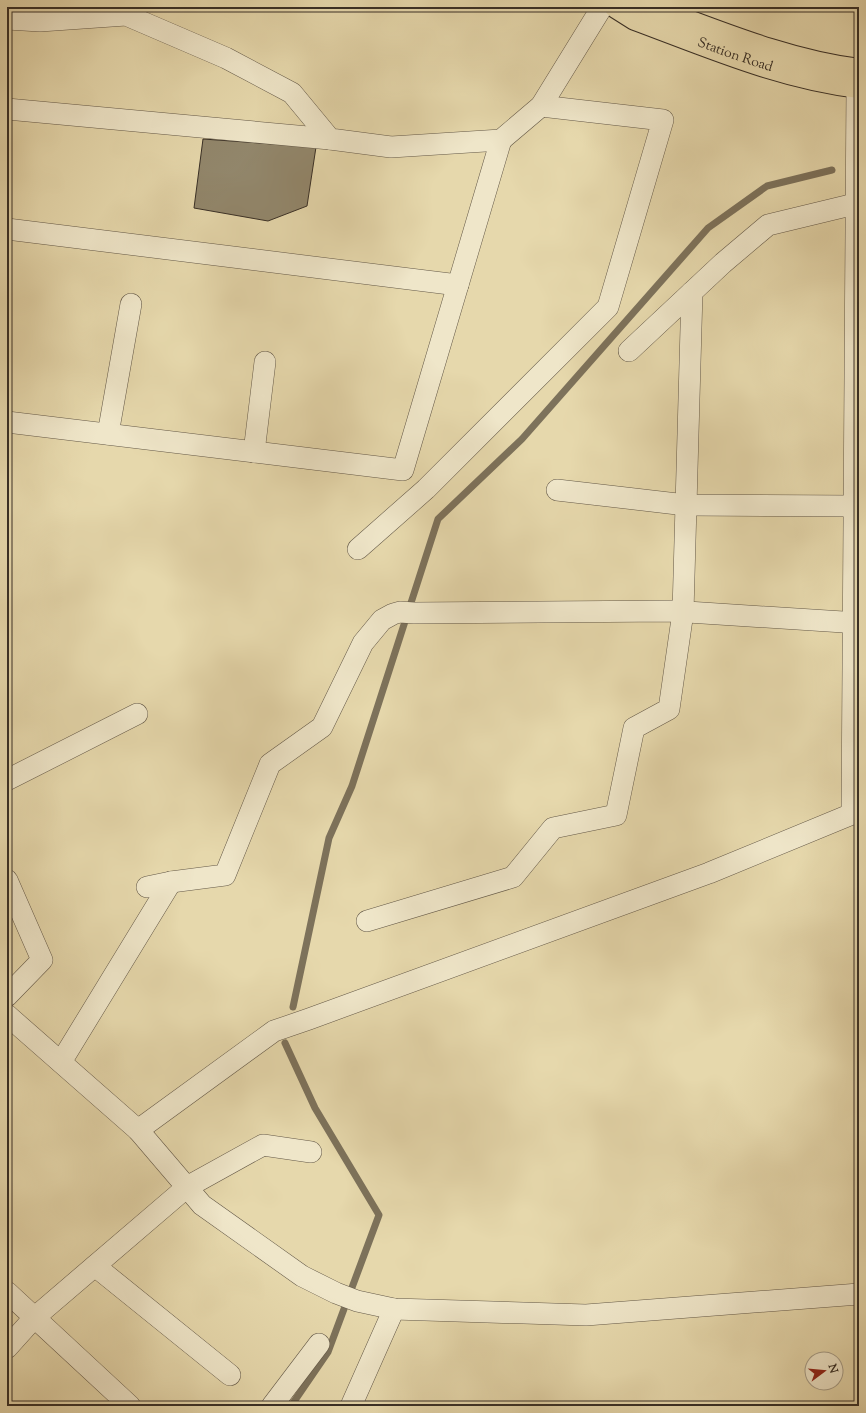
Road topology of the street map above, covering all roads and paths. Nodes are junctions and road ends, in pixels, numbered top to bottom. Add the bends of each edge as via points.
1 (602, 7) edge
2 (616, 7) edge
3 (651, 7) edge
4 (7, 19) edge
5 (858, 81) edge
6 (542, 106) junction
7 (7, 108) edge
8 (330, 139) junction
9 (501, 140) junction
10 (857, 203) edge
11 (7, 229) edge
12 (458, 285) junction
13 (692, 292) junction
14 (131, 304) dead end
15 (629, 351) dead end
16 (265, 362) dead end
17 (7, 422) edge
18 (108, 434) junction
19 (254, 452) junction
20 (856, 477) edge
21 (557, 490) dead end
22 (686, 505) junction
23 (854, 506) junction
24 (358, 549) dead end
25 (683, 612) junction
26 (856, 624) edge
27 (137, 714) dead end
28 (7, 780) edge
29 (855, 814) edge
30 (7, 880) edge
31 (171, 882) junction
32 (147, 887) dead end
33 (367, 921) dead end
34 (7, 996) edge
35 (7, 1015) edge
36 (61, 1062) junction
37 (138, 1130) junction
38 (311, 1152) dead end
39 (188, 1187) junction
40 (95, 1266) junction
41 (7, 1292) edge
42 (859, 1294) edge
43 (394, 1309) junction
44 (34, 1318) junction
45 (319, 1344) dead end
46 (7, 1348) edge
47 (230, 1376) dead end
48 (130, 1406) edge
49 (272, 1406) edge
50 (351, 1406) edge

1 - 6 street
2 - 5 main road, Station Road via 635,19 758,65 833,84
3 - 5 main road, Station Road via 763,48 836,67
4 - 8 street via 40,21 126,15 226,58 292,93
5 - 10 street
6 - 9 street
6 - 24 street via 663,120 608,307 426,489
7 - 8 street
8 - 9 street via 391,147
9 - 12 street
10 - 13 street via 768,225
10 - 20 street
11 - 12 street
12 - 19 street via 403,470
13 - 15 street
13 - 22 street
14 - 18 street
16 - 19 street
17 - 18 street
18 - 19 street
20 - 23 street
21 - 22 street
22 - 23 street
22 - 25 street
23 - 26 street
25 - 26 street
25 - 31 street via 393,614 382,620 363,643 322,727 270,764 225,875
25 - 33 street via 669,709 634,728 616,815 553,828 513,877
26 - 29 street
27 - 28 street
29 - 37 street via 709,873 274,1031
30 - 34 street via 42,960
31 - 32 street
31 - 36 street
35 - 36 street
36 - 37 street
37 - 39 street
38 - 39 street via 263,1145
39 - 40 street
39 - 43 street via 202,1205 302,1276 357,1301
40 - 44 street
40 - 47 street
41 - 44 street
42 - 43 street via 586,1315
43 - 50 street
44 - 46 street
44 - 48 street
45 - 49 street

